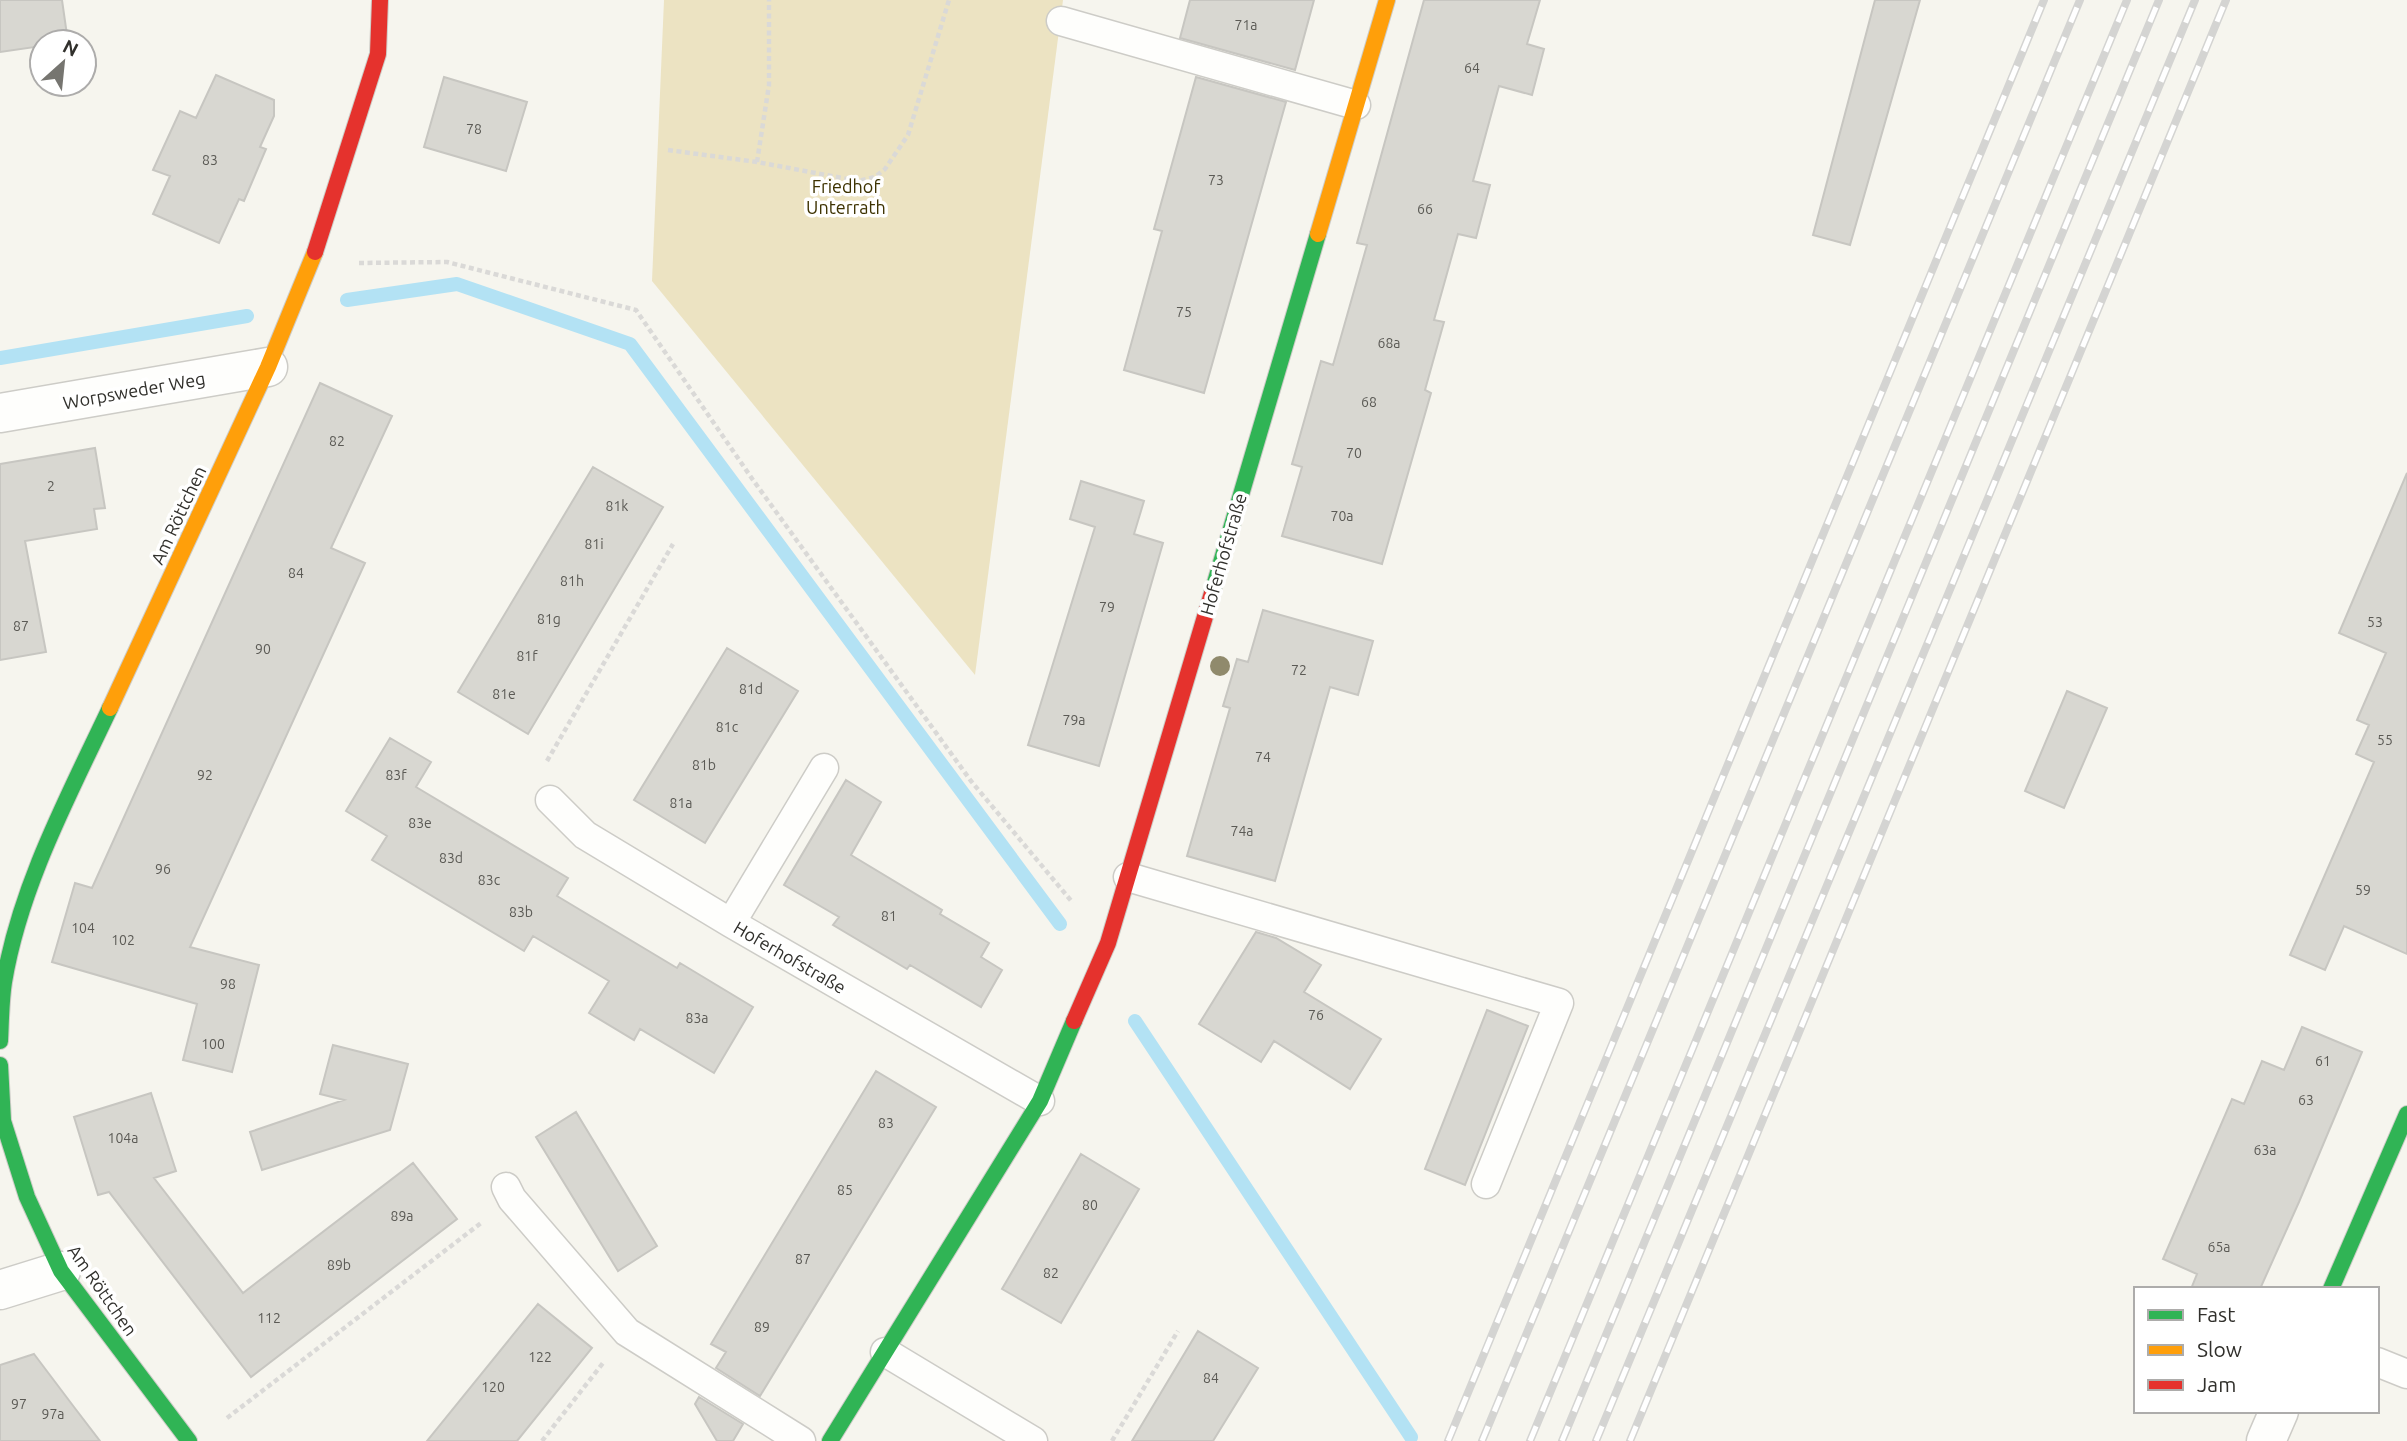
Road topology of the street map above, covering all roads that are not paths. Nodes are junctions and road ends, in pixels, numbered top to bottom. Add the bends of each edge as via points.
1 (380, 0) edge
2 (1387, 0) edge
3 (1061, 21) dead end
4 (1356, 105) junction
5 (268, 367) junction
6 (0, 414) edge
7 (824, 768) dead end
8 (550, 800) road end
9 (1128, 877) junction
10 (731, 923) junction
11 (0, 1041) edge
12 (0, 1065) edge
13 (1040, 1101) junction
14 (2407, 1114) edge
15 (1486, 1184) dead end
16 (509, 1193) road end
17 (61, 1271) junction
18 (2332, 1287) edge
19 (0, 1290) edge
20 (885, 1352) junction
21 (2379, 1363) edge
22 (2407, 1374) edge
23 (2277, 1413) edge
24 (189, 1441) edge
25 (801, 1441) edge
26 (830, 1441) edge
27 (1033, 1441) edge
28 (2266, 1441) edge

1 - 5 street, Am Röttchen via 378,54 311,264
2 - 4 street, Hoferhofstraße
3 - 4 lane
4 - 9 street, Hoferhofstraße
5 - 6 street, Worpsweder Weg
5 - 11 street, Am Röttchen via 54,827 25,902 7,969
7 - 10 lane
8 - 10 lane, Hoferhofstraße via 585,835
9 - 13 street, Hoferhofstraße via 1108,943
9 - 15 lane via 1559,1003
10 - 13 lane, Hoferhofstraße
12 - 17 street, Am Röttchen via 3,1121 27,1197
13 - 20 street, Hoferhofstraße
14 - 18 street
16 - 25 lane via 627,1332
17 - 19 street
17 - 24 street, Am Röttchen
20 - 26 street, Hoferhofstraße
20 - 27 lane
21 - 22 lane
23 - 28 street

